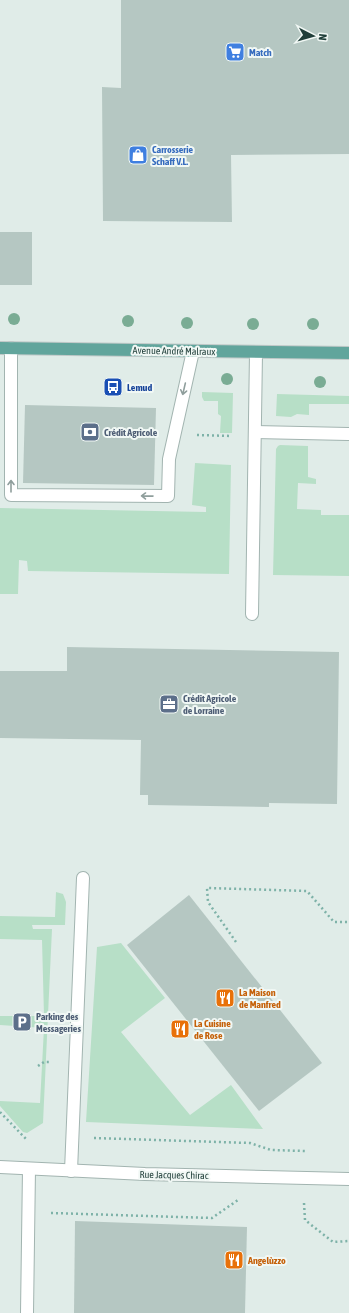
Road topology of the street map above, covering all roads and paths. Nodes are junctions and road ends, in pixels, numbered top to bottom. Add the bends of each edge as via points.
1 (6, 348) edge
2 (193, 351) junction
3 (256, 352) junction
4 (349, 353) edge
5 (174, 433) junction
6 (348, 434) dead end
7 (255, 435) junction
8 (252, 614) dead end
9 (83, 878) dead end
10 (349, 922) edge
11 (236, 942) dead end
12 (50, 1062) dead end
13 (38, 1066) dead end
14 (0, 1112) edge
15 (93, 1138) dead end
16 (28, 1140) dead end
17 (305, 1151) dead end
18 (0, 1167) edge
19 (29, 1169) junction
20 (71, 1171) junction
21 (349, 1179) edge
22 (304, 1203) dead end
23 (28, 1213) junction
24 (212, 1218) dead end
25 (349, 1241) edge
26 (27, 1313) edge

1 - 2 main road, Avenue André Malraux
5 -> 1 street via 169,459 168,496 11,495
2 - 3 main road, Avenue André Malraux
2 -> 5 street
3 - 4 main road, Avenue André Malraux
3 - 7 street
5 - 7 path
6 - 7 street
7 - 8 street
9 - 20 street
10 - 11 path via 334,922 307,891 207,888 208,902
12 - 13 path
14 - 16 path
15 - 17 path via 250,1143 272,1150
18 - 19 street, Rue Jacques Chirac
19 - 20 street, Rue Jacques Chirac
19 - 23 street
20 - 21 street, Rue Jacques Chirac
22 - 25 path via 305,1220 333,1242
23 - 24 path
23 - 26 street

